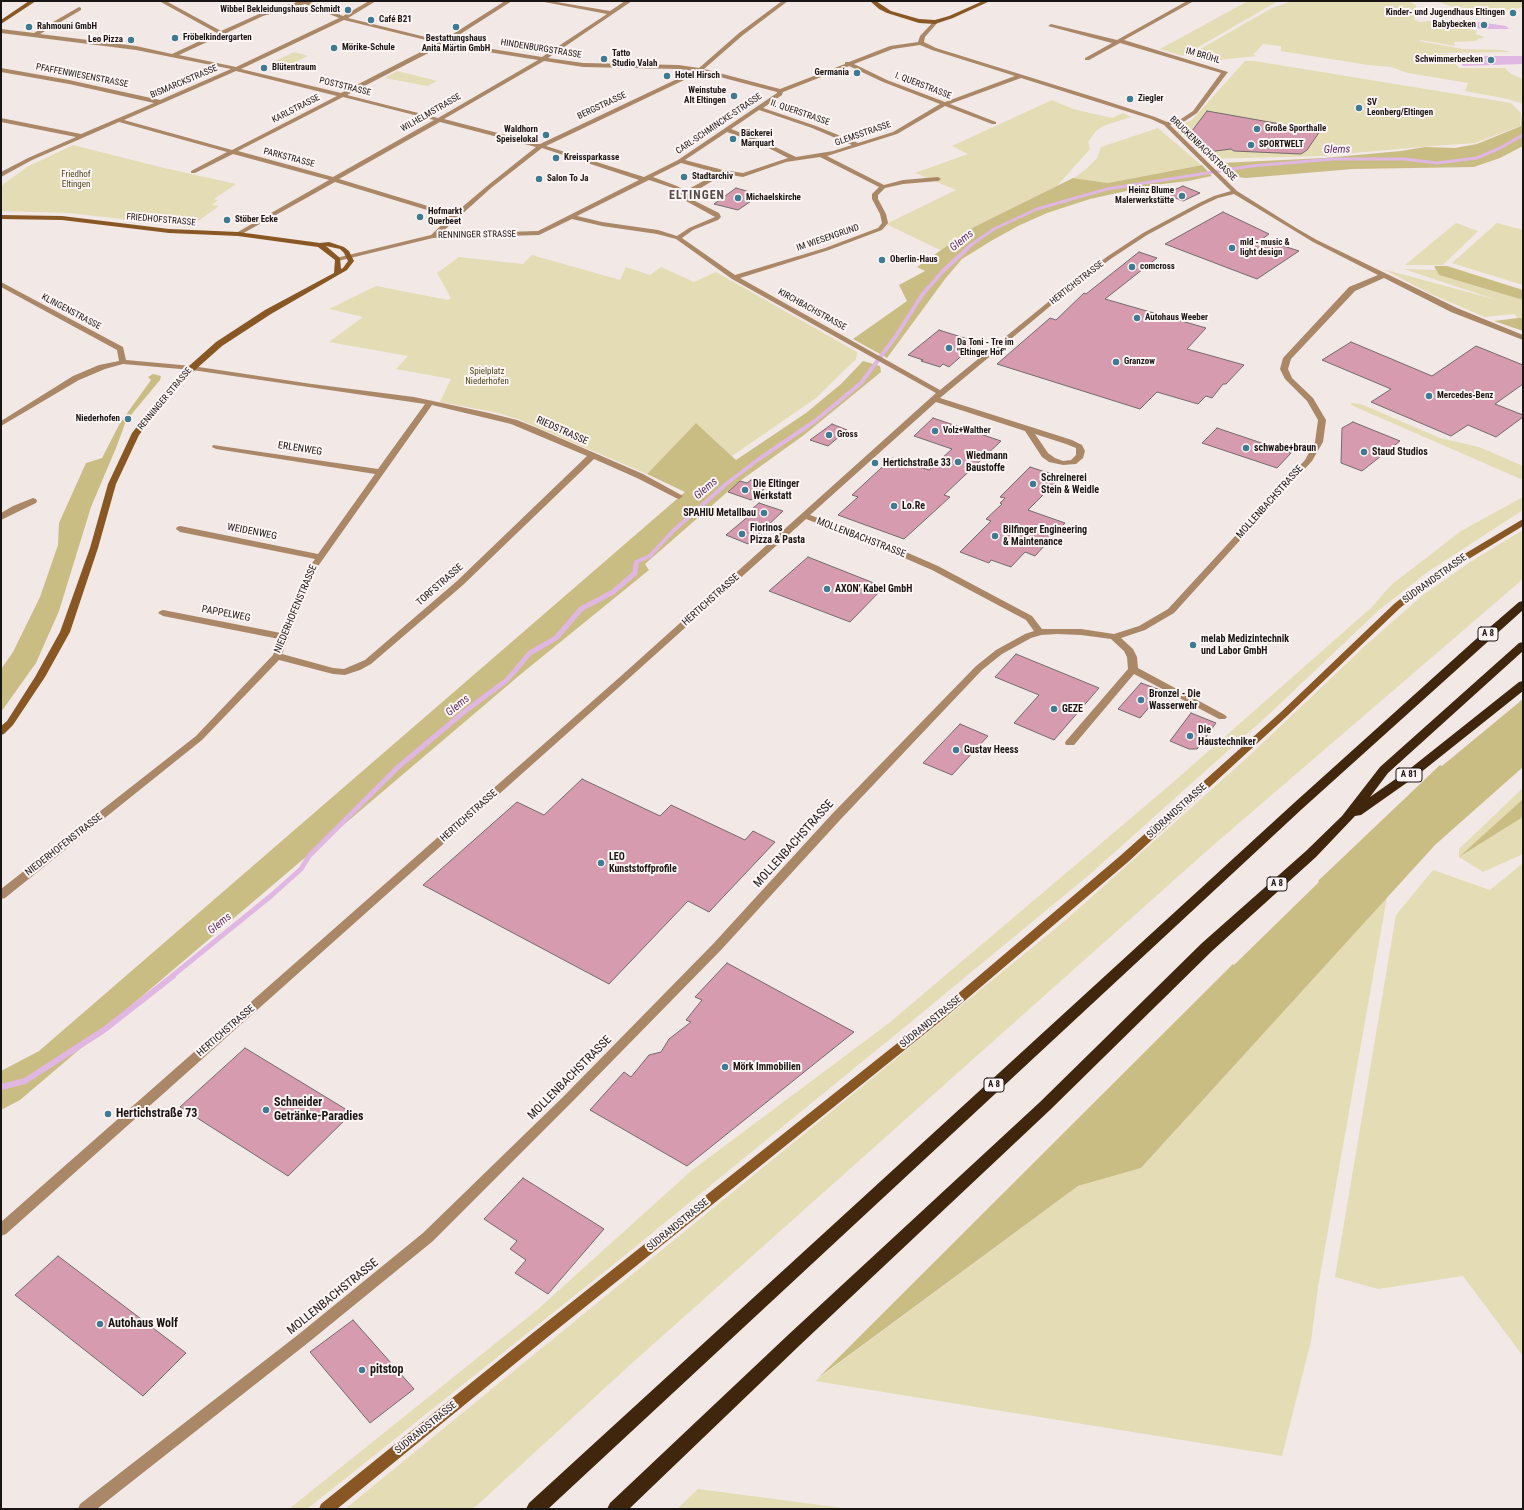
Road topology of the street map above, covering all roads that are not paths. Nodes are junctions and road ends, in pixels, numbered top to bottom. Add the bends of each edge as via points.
1 (33, 1) edge
2 (162, 1) edge
3 (373, 1) edge
4 (510, 1) edge
5 (542, 1) edge
6 (629, 1) edge
7 (785, 1) edge
8 (873, 1) edge
9 (987, 1) edge
10 (1191, 1) edge
11 (305, 2) edge
12 (79, 9) dead end
13 (612, 13) junction
14 (342, 19) junction
15 (1, 22) edge
16 (935, 22) junction
17 (1051, 26) dead end
18 (1, 31) edge
19 (220, 33) junction
20 (36, 35) junction
21 (1119, 41) junction
22 (443, 43) junction
23 (921, 43) junction
24 (174, 55) junction
25 (542, 59) junction
26 (1087, 59) dead end
27 (847, 63) junction
28 (236, 69) junction
29 (1, 70) edge
30 (700, 70) junction
31 (1020, 76) junction
32 (780, 91) junction
33 (342, 95) junction
34 (160, 102) junction
35 (945, 104) junction
36 (758, 108) junction
37 (1, 120) edge
38 (117, 120) junction
39 (439, 120) junction
40 (994, 123) dead end
41 (1166, 124) junction
42 (728, 130) junction
43 (81, 136) junction
44 (857, 145) junction
45 (540, 146) junction
46 (232, 152) junction
47 (821, 155) junction
48 (794, 158) junction
49 (680, 161) junction
50 (193, 172) dead end
51 (723, 172) junction
52 (1, 175) edge
53 (332, 179) junction
54 (648, 179) junction
55 (938, 179) dead end
56 (882, 187) junction
57 (1235, 192) junction
58 (685, 194) junction
59 (1, 217) edge
60 (456, 217) junction
61 (573, 217) junction
62 (238, 234) junction
63 (529, 234) joint
64 (433, 236) junction
65 (678, 238) junction
66 (320, 245) junction
67 (350, 256) junction
68 (338, 259) junction
69 (337, 273) junction
70 (1385, 275) junction
71 (734, 278) junction
72 (1, 284) edge
73 (1523, 338) edge
74 (123, 362) junction
75 (192, 368) junction
76 (938, 396) junction
77 (430, 402) junction
78 (1, 424) edge
79 (1029, 430) junction
80 (216, 447) dead end
81 (592, 456) junction
82 (380, 472) junction
83 (679, 496) dead end
84 (33, 501) dead end
85 (805, 516) junction
86 (1, 517) edge
87 (1523, 522) edge
88 (180, 529) dead end
89 (320, 556) junction
90 (1523, 604) edge
91 (163, 613) dead end
92 (1040, 632) junction
93 (1114, 636) junction
94 (285, 637) junction
95 (1523, 645) edge
96 (277, 656) junction
97 (1133, 669) junction
98 (1523, 685) edge
99 (1222, 718) dead end
100 (1, 732) edge
101 (1070, 743) dead end
102 (1346, 819) junction
103 (1, 895) edge
104 (1, 1230) edge
105 (85, 1509) edge
106 (326, 1509) edge
107 (535, 1509) edge
108 (616, 1509) edge

1 - 15 street
2 - 19 street
3 - 14 street, BISMARCKSTRASSE
4 - 22 street, KARLSTRASSE
5 - 13 street
6 - 13 street, WILHELMSTRASSE
7 - 30 street, BERGSTRASSE via 741,34
8 - 16 street via 889,12 919,21
9 - 16 street
10 - 21 street
11 - 14 street, HINDENBURGSTRASSE
11 - 19 street via 261,15
12 - 20 street
13 - 25 street, WILHELMSTRASSE
14 - 22 street, HINDENBURGSTRASSE
14 - 28 street, BISMARCKSTRASSE
16 - 23 street
17 - 21 street
18 - 20 street, POSTSTRASSE
19 - 24 street
20 - 24 street, POSTSTRASSE
21 - 26 street
21 - 41 street, IM BRÜHL via 1225,72 1195,112 1183,120
22 - 25 street, HINDENBURGSTRASSE
22 - 33 street, KARLSTRASSE
23 - 27 street, CARL-SCHMINCKE-STRASSE via 892,47
23 - 31 street, BRUCKENBACHSTRASSE
24 - 28 street, POSTSTRASSE
25 - 30 street, HINDENBURGSTRASSE via 583,65 679,67
25 - 39 street, WILHELMSTRASSE
27 - 32 street, CARL-SCHMINCKE-STRASSE
27 - 35 street, I. QUERSTRASSE
28 - 33 street, POSTSTRASSE
28 - 34 street, BISMARCKSTRASSE
29 - 34 street, PFAFFENWIESENSTRASSE
30 - 32 street, HINDENBURGSTRASSE
30 - 45 street, BERGSTRASSE
31 - 35 street, GLEMSSTRASSE
31 - 41 street, BRUCKENBACHSTRASSE
32 - 36 street, CARL-SCHMINCKE-STRASSE via 780,94
33 - 39 street, POSTSTRASSE
33 - 46 street, KARLSTRASSE
34 - 38 street, BISMARCKSTRASSE
35 - 40 street, I. QUERSTRASSE
35 - 44 street, GLEMSSTRASSE via 895,133
36 - 42 street, CARL-SCHMINCKE-STRASSE
36 - 44 street, II. QUERSTRASSE via 814,126
37 - 43 street
38 - 43 street, BISMARCKSTRASSE
38 - 46 street, PARKSTRASSE
39 - 45 street, POSTSTRASSE
39 - 53 street, WILHELMSTRASSE
41 - 57 street, BRUCKENBACHSTRASSE
42 - 48 street
42 - 49 street, CARL-SCHMINCKE-STRASSE
43 - 52 street, BISMARCKSTRASSE
44 - 47 street, GLEMSSTRASSE
45 - 54 street, POSTSTRASSE
45 - 60 street, BERGSTRASSE
46 - 50 street, KARLSTRASSE
46 - 53 street, PARKSTRASSE
47 - 48 street, GLEMSSTRASSE
47 - 56 street
48 - 51 street, GLEMSSTRASSE via 747,174
49 - 51 street, GLEMSSTRASSE
49 - 54 street, CARL-SCHMINCKE-STRASSE
51 - 58 street
53 - 60 street, PARKSTRASSE
53 - 62 street, WILHELMSTRASSE
54 - 58 street, POSTSTRASSE via 675,187
54 - 61 street, CARL-SCHMINCKE-STRASSE
55 - 56 street
56 - 71 street, IM WIESENGRUND via 875,194 885,223 880,229 827,249
57 - 70 street, BRUCKENBACHSTRASSE via 1315,241
57 - 76 street, HERTICHSTRASSE via 1216,197 1194,208 1145,234 1110,257
58 - 65 street, POSTSTRASSE via 688,200 718,216
59 - 62 street, FRIEDHOFSTRASSE via 62,218 169,231
60 - 64 street, BERGSTRASSE
61 - 63 street, CARL-SCHMINCKE-STRASSE via 539,233
61 - 65 street, KIRCHBACHSTRASSE
62 - 66 street, FRIEDHOFSTRASSE
63 - 64 street, RENNINGER STRASSE
64 - 67 street, RENNINGER STRASSE
65 - 71 street, KIRCHBACHSTRASSE
66 - 67 street, FRIEDHOFSTRASSE via 334,245 342,248
66 - 68 street
67 - 68 street, RENNINGER STRASSE
67 - 69 street via 349,266
68 - 69 street
69 - 75 street, RENNINGER STRASSE via 268,312 219,344
70 - 73 street, BRUCKENBACHSTRASSE via 1454,310
70 - 93 street, MOLLENBACHSTRASSE via 1352,289 1287,358 1284,369 1289,379 1310,400 1322,420 1319,442 1308,461 1171,611 1142,628
71 - 76 street, KIRCHBACHSTRASSE via 884,362
72 - 74 street, KLINGENSTRASSE via 120,349
74 - 75 street
74 - 78 street via 102,367 76,378
75 - 77 street
75 - 100 street, RENNINGER STRASSE via 135,435 112,484 94,548 65,632 40,677 10,723
76 - 79 street
76 - 85 street, HERTICHSTRASSE
77 - 81 street, RIEDSTRASSE via 514,422
77 - 82 street, NIEDERHOFENSTRASSE
79 - 79 street via 1079,447 1080,456 1073,462 1052,460 1045,455
80 - 82 street, ERLENWEG
81 - 83 street, RIEDSTRASSE
81 - 96 street, TORFSTRASSE via 460,583 368,662 345,672
82 - 89 street, NIEDERHOFENSTRASSE
84 - 86 street
85 - 92 street, MOLLENBACHSTRASSE via 935,568 1029,618
85 - 104 street, HERTICHSTRASSE
87 - 106 street, SÜDRANDSTRASSE via 1459,561 1397,606 1284,714 1124,859 938,1017
88 - 89 street, WEIDENWEG
89 - 94 street, NIEDERHOFENSTRASSE via 312,569
90 - 107 highway, A 8 via 1292,811
91 - 94 street, PAPPELWEG
92 - 93 street, MOLLENBACHSTRASSE via 1081,632
92 - 105 street, MOLLENBACHSTRASSE via 999,652 980,668 836,817 711,952 568,1099 428,1237 304,1338
93 - 97 street via 1128,649
94 - 96 street, NIEDERHOFENSTRASSE
95 - 102 highway, A 8 via 1384,770
96 - 103 street, NIEDERHOFENSTRASSE via 198,738
97 - 99 street
97 - 101 street
98 - 102 highway, A 81 via 1411,774
102 - 108 highway, A 8 via 1311,854 1207,947 1045,1106

